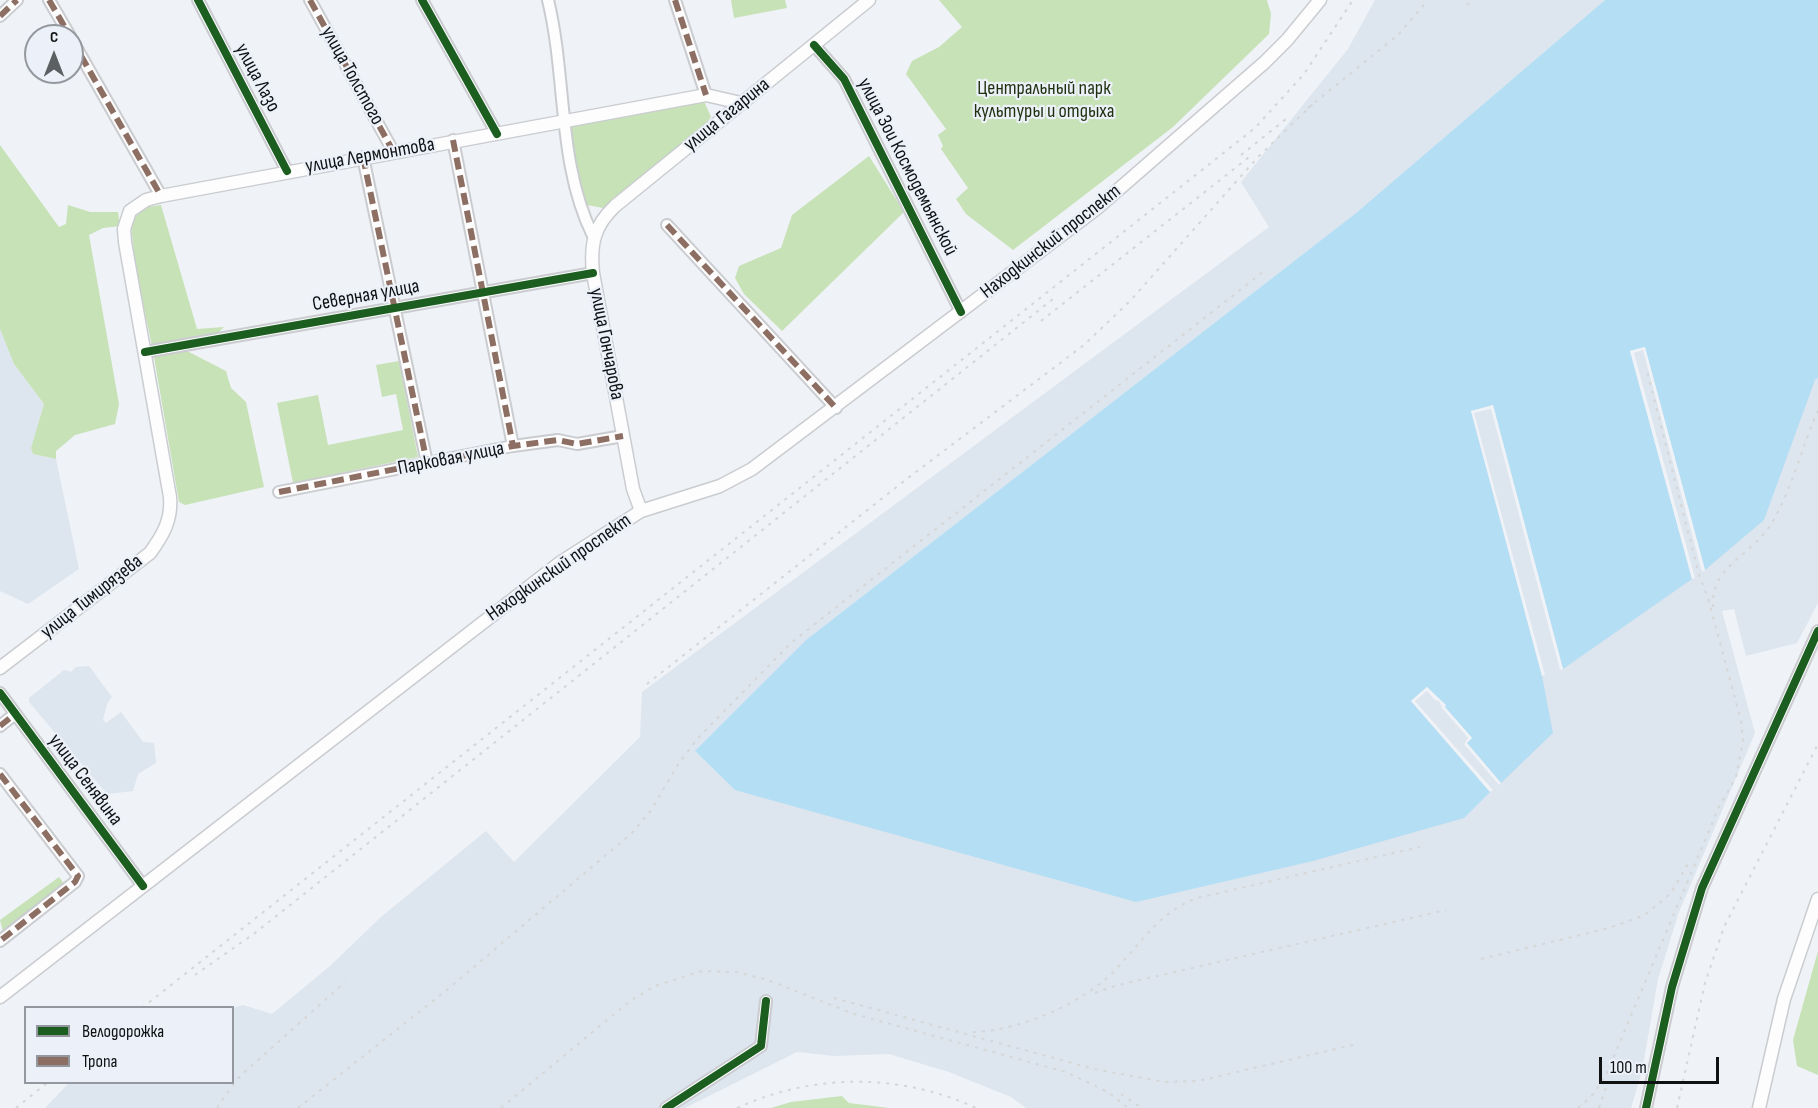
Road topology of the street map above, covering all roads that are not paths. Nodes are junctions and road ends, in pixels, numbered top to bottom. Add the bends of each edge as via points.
1 (17, 0) edge
2 (49, 0) edge
3 (198, 0) edge
4 (310, 0) edge
5 (422, 0) edge
6 (548, 0) edge
7 (675, 0) edge
8 (869, 0) edge
9 (1320, 0) edge
10 (0, 16) edge
11 (63, 24) edge
12 (814, 45) junction
13 (84, 61) edge
14 (706, 95) junction
15 (741, 103) junction
16 (564, 121) junction
17 (497, 134) junction
18 (453, 140) junction
19 (393, 152) junction
20 (363, 157) junction
21 (287, 171) junction
22 (161, 196) junction
23 (667, 225) dead end
24 (593, 236) junction
25 (593, 273) junction
26 (481, 292) junction
27 (396, 307) junction
28 (961, 312) junction
29 (149, 352) junction
30 (836, 408) junction
31 (623, 436) junction
32 (513, 447) junction
33 (428, 463) junction
34 (279, 492) dead end
35 (641, 511) junction
36 (170, 515) joint
37 (1818, 631) edge
38 (0, 668) edge
39 (0, 693) edge
40 (15, 714) junction
41 (0, 726) edge
42 (0, 774) edge
43 (143, 886) junction
44 (1818, 899) edge
45 (0, 941) edge
46 (0, 997) edge
47 (766, 1001) dead end
48 (666, 1108) edge
49 (1646, 1108) edge
50 (1759, 1108) edge

1 - 10 street
2 - 11 street
3 - 21 street, улица Лазо
4 - 19 street, улица Толстого
5 - 17 street
6 - 16 street, улица Гончарова
7 - 14 street
8 - 12 main road, улица Гагарина
9 - 28 main road, Находкинский проспект via 1287,40 1187,132 1096,209
12 - 15 main road, улица Гагарина
12 - 28 street, улица Зои Космодемьянской via 844,79
13 - 22 street
14 - 15 main road, улица Лермонтова
14 - 16 main road, улица Лермонтова
15 - 24 main road, улица Гагарина via 615,206
16 - 17 main road, улица Лермонтова
16 - 24 street, улица Гончарова via 578,201
17 - 18 main road, улица Лермонтова
18 - 19 main road, улица Лермонтова
18 - 26 street
19 - 20 main road, улица Лермонтова
20 - 21 main road, улица Лермонтова
20 - 27 street
21 - 22 main road, улица Лермонтова
22 - 29 main road, улица Лермонтова via 136,205 126,218 124,229
23 - 30 street
24 - 25 main road, улица Гончарова
25 - 26 street, Северная улица
25 - 31 main road, улица Гончарова
26 - 27 street, Северная улица
26 - 32 street
27 - 29 street, Северная улица
27 - 33 street
28 - 30 main road, Находкинский проспект
29 - 36 main road, улица Лермонтова
30 - 35 main road, Находкинский проспект via 737,478
31 - 32 street, Парковая улица via 577,444 558,440
31 - 35 main road, улица Гончарова
32 - 33 street, Парковая улица
33 - 34 street, Парковая улица
35 - 43 main road, Находкинский проспект via 561,562
36 - 38 main road, улица Тимирязева via 150,553
37 - 49 street via 1702,888 1674,978
39 - 40 street, улица Сенявина
40 - 41 street
40 - 43 street, улица Сенявина
42 - 45 street via 78,876
43 - 46 main road, Находкинский проспект
44 - 50 main road via 1784,999
47 - 48 street via 761,1046

